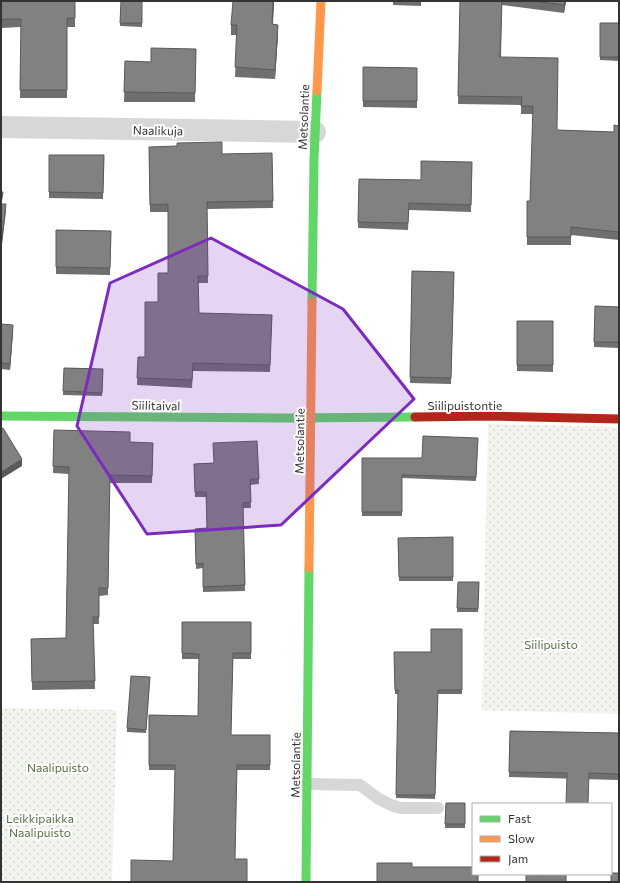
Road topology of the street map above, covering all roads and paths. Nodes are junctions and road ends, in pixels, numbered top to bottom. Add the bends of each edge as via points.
1 (321, 1) edge
2 (1, 127) edge
3 (314, 132) junction
4 (1, 416) edge
5 (311, 418) junction
6 (619, 420) edge
7 (307, 784) junction
8 (438, 808) dead end
9 (306, 882) edge

1 - 3 street, Metsolantie
2 - 3 street, Naalikuja
3 - 5 street, Metsolantie
4 - 5 street, Siilitaival
5 - 6 street, Siilipuistontie via 490,416
5 - 7 street, Metsolantie
7 - 8 lane via 360,785 379,799 401,808
7 - 9 street, Metsolantie

